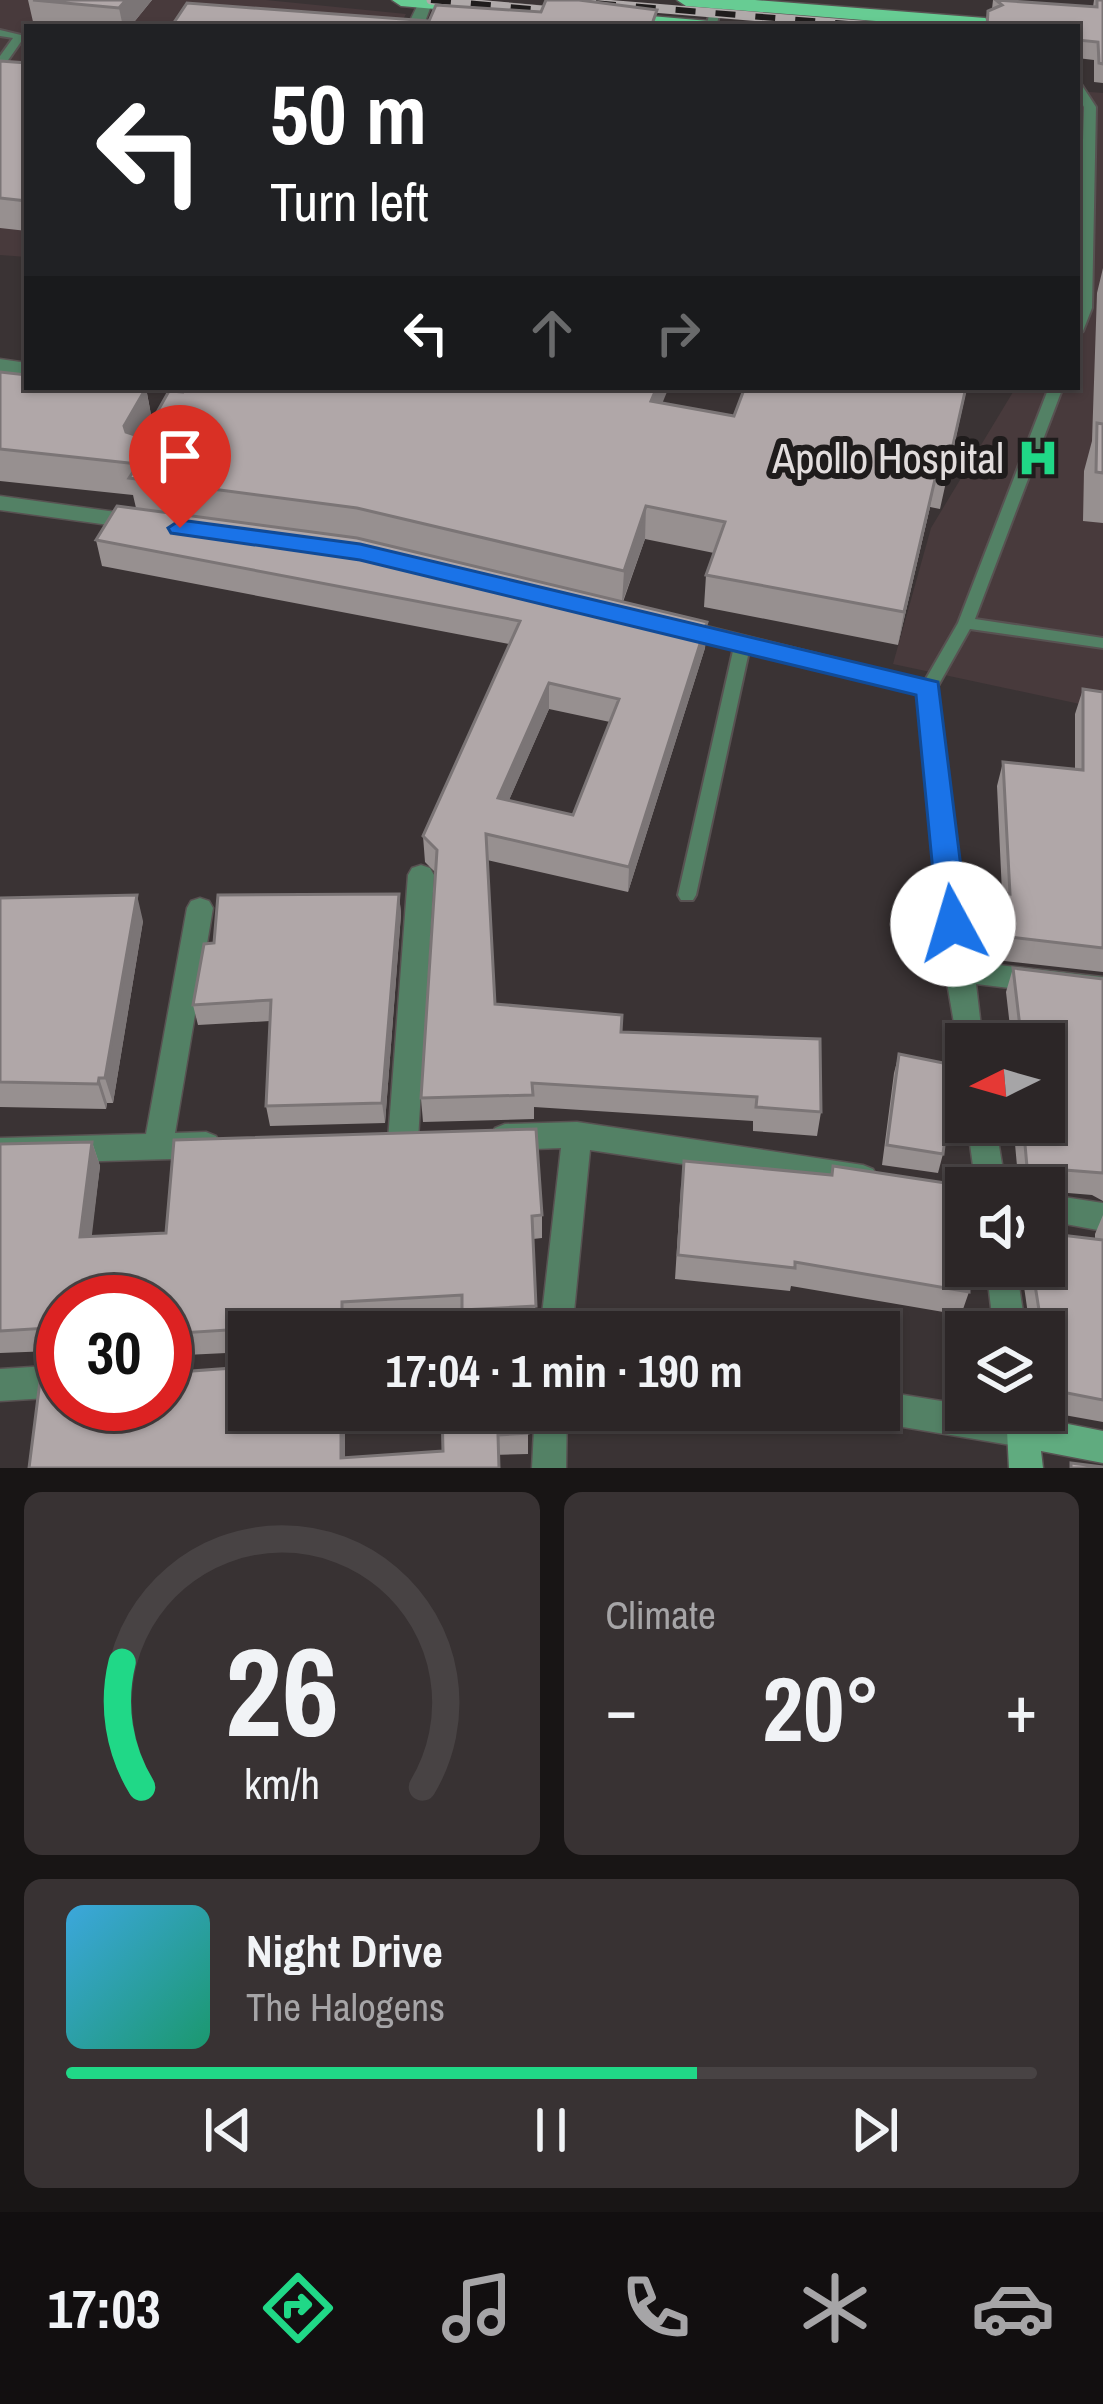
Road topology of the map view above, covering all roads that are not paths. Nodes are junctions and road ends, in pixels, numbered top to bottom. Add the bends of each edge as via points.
1 (400, 0) edge
2 (686, 0) edge
3 (718, 1) edge
4 (425, 3) edge
5 (595, 22) edge
6 (641, 24) edge
7 (985, 24) edge
8 (0, 33) edge
9 (0, 64) edge
10 (1097, 108) edge
11 (1096, 136) edge
12 (1087, 254) junction
13 (1103, 255) edge
14 (1080, 324) edge
15 (1055, 390) edge
16 (0, 503) edge
17 (158, 525) edge
18 (652, 621) edge
19 (966, 623) junction
20 (742, 642) junction
21 (1103, 643) edge
22 (928, 689) junction
23 (421, 875) dead end
24 (687, 895) dead end
25 (200, 908) dead end
26 (958, 971) junction
27 (1103, 988) edge
28 (966, 1023) edge
29 (577, 1135) junction
30 (468, 1138) edge
31 (403, 1140) edge
32 (225, 1144) edge
33 (158, 1146) junction
34 (0, 1150) edge
35 (897, 1183) edge
36 (1065, 1210) edge
37 (1103, 1216) edge
38 (558, 1311) edge
39 (36, 1383) edge
40 (0, 1385) edge
41 (900, 1409) edge
42 (945, 1413) edge
43 (550, 1431) edge
44 (1023, 1431) edge
45 (1055, 1431) edge
46 (1103, 1447) edge
47 (549, 1468) edge
48 (1026, 1468) edge

1 - 4 main road
2 - 3 main road
3 - 7 main road
4 - 5 main road
5 - 6 main road
8 - 9 lane via 20,35
10 - 11 lane
11 - 12 lane
12 - 13 lane
12 - 14 lane
15 - 19 lane
16 - 17 street
18 - 20 street
19 - 21 lane
19 - 22 lane
20 - 22 street
20 - 24 lane
22 - 26 street
23 - 31 street
25 - 33 street
26 - 27 street
26 - 28 street
29 - 30 street
29 - 35 street
29 - 38 street
32 - 33 street
33 - 34 street
36 - 37 street
39 - 40 street
41 - 42 street
43 - 47 street
44 - 48 street
45 - 46 street

